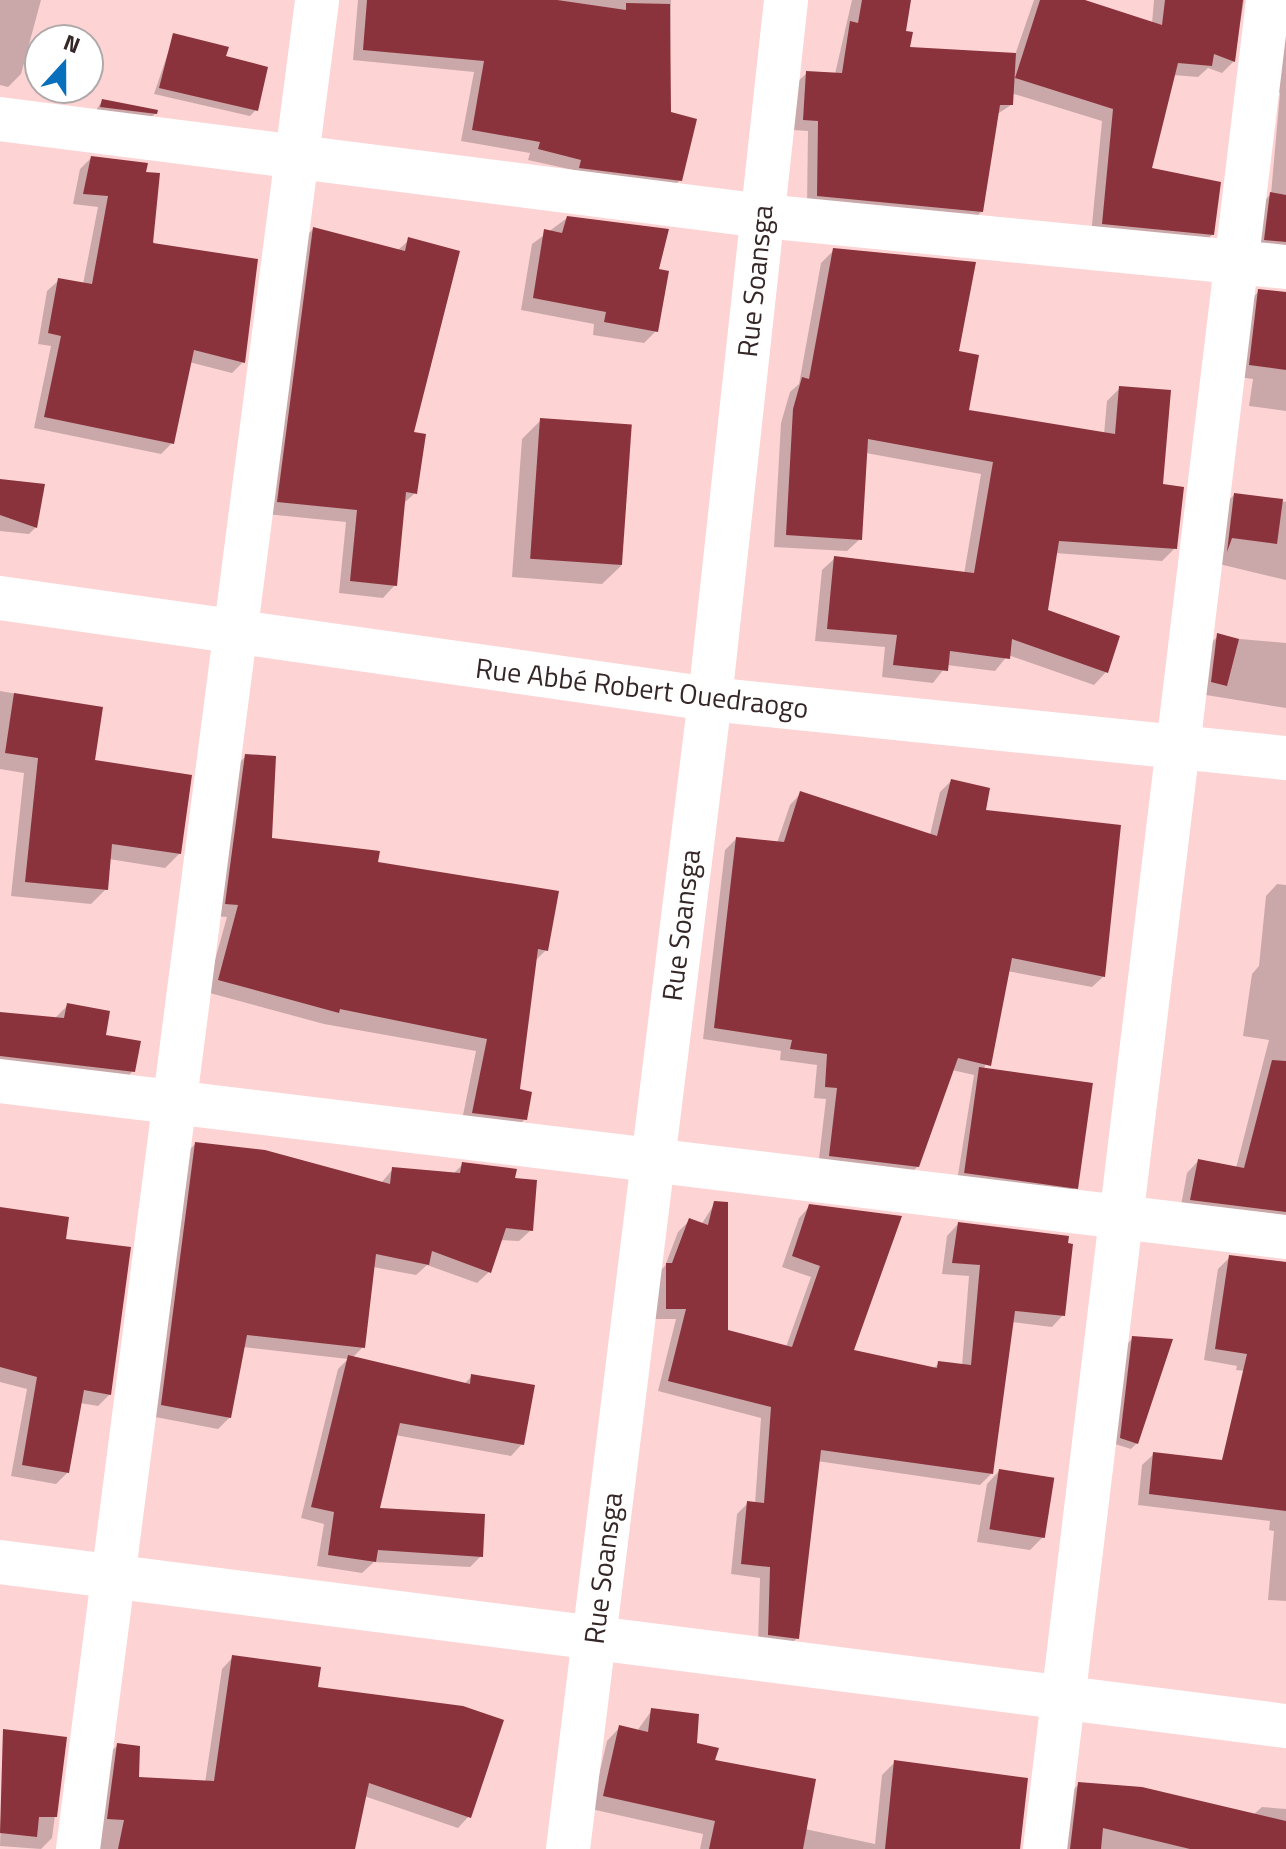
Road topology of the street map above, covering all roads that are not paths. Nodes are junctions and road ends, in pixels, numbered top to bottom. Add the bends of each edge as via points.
1 (317, 0) edge
2 (786, 0) edge
3 (1268, 0) edge
4 (0, 119) edge
5 (297, 159) junction
6 (762, 216) junction
7 (1236, 260) junction
8 (1286, 267) edge
9 (0, 598) edge
10 (233, 635) junction
11 (710, 699) junction
12 (1182, 746) junction
13 (1286, 758) edge
14 (0, 1081) edge
15 (174, 1101) junction
16 (650, 1160) junction
17 (1121, 1220) junction
18 (1286, 1237) edge
19 (0, 1562) edge
20 (115, 1577) junction
21 (594, 1642) junction
22 (1065, 1698) junction
23 (1286, 1726) edge
24 (78, 1849) edge
25 (568, 1849) edge
26 (1045, 1849) edge

1 - 5 street
2 - 6 street, Rue Soansga
3 - 7 street
4 - 5 street
5 - 6 street
5 - 10 street
6 - 7 street
6 - 11 street, Rue Soansga
7 - 8 street
7 - 12 street
9 - 10 street, Rue Abbé Robert Ouedraogo
10 - 11 street, Rue Abbé Robert Ouedraogo
10 - 15 street
11 - 12 street, Rue Abbé Robert Ouedraogo
11 - 16 street, Rue Soansga
12 - 13 street, Rue Abbé Robert Ouedraogo
12 - 17 street
14 - 15 street
15 - 16 street
15 - 20 street
16 - 17 street
16 - 21 street, Rue Soansga
17 - 18 street
17 - 22 street
19 - 20 street
20 - 21 street
20 - 24 street
21 - 22 street
21 - 25 street, Rue Soansga
22 - 23 street
22 - 26 street

